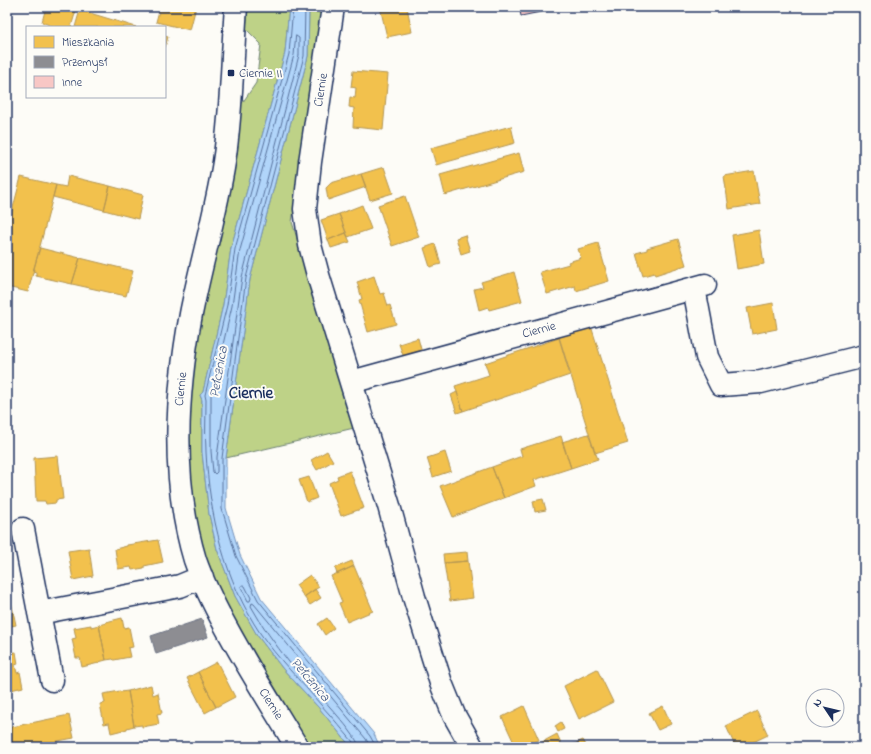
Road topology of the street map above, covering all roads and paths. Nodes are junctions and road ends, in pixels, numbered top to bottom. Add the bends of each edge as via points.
1 (236, 7) edge
2 (333, 7) edge
3 (864, 356) edge
4 (351, 382) junction
5 (23, 529) dead end
6 (202, 578) junction
7 (39, 613) junction
8 (52, 680) dead end
9 (297, 747) edge
10 (472, 747) edge

1 - 6 street, Ciernie via 224,162 191,314 180,388 178,448 181,484 186,523
2 - 4 street, Ciernie via 305,209 310,245
3 - 4 street, Ciernie via 761,382 721,385 707,357 700,286
4 - 10 street, Ciernie via 441,683 454,715
5 - 7 street
6 - 7 street via 180,586
6 - 9 street, Ciernie via 242,658
7 - 8 street

